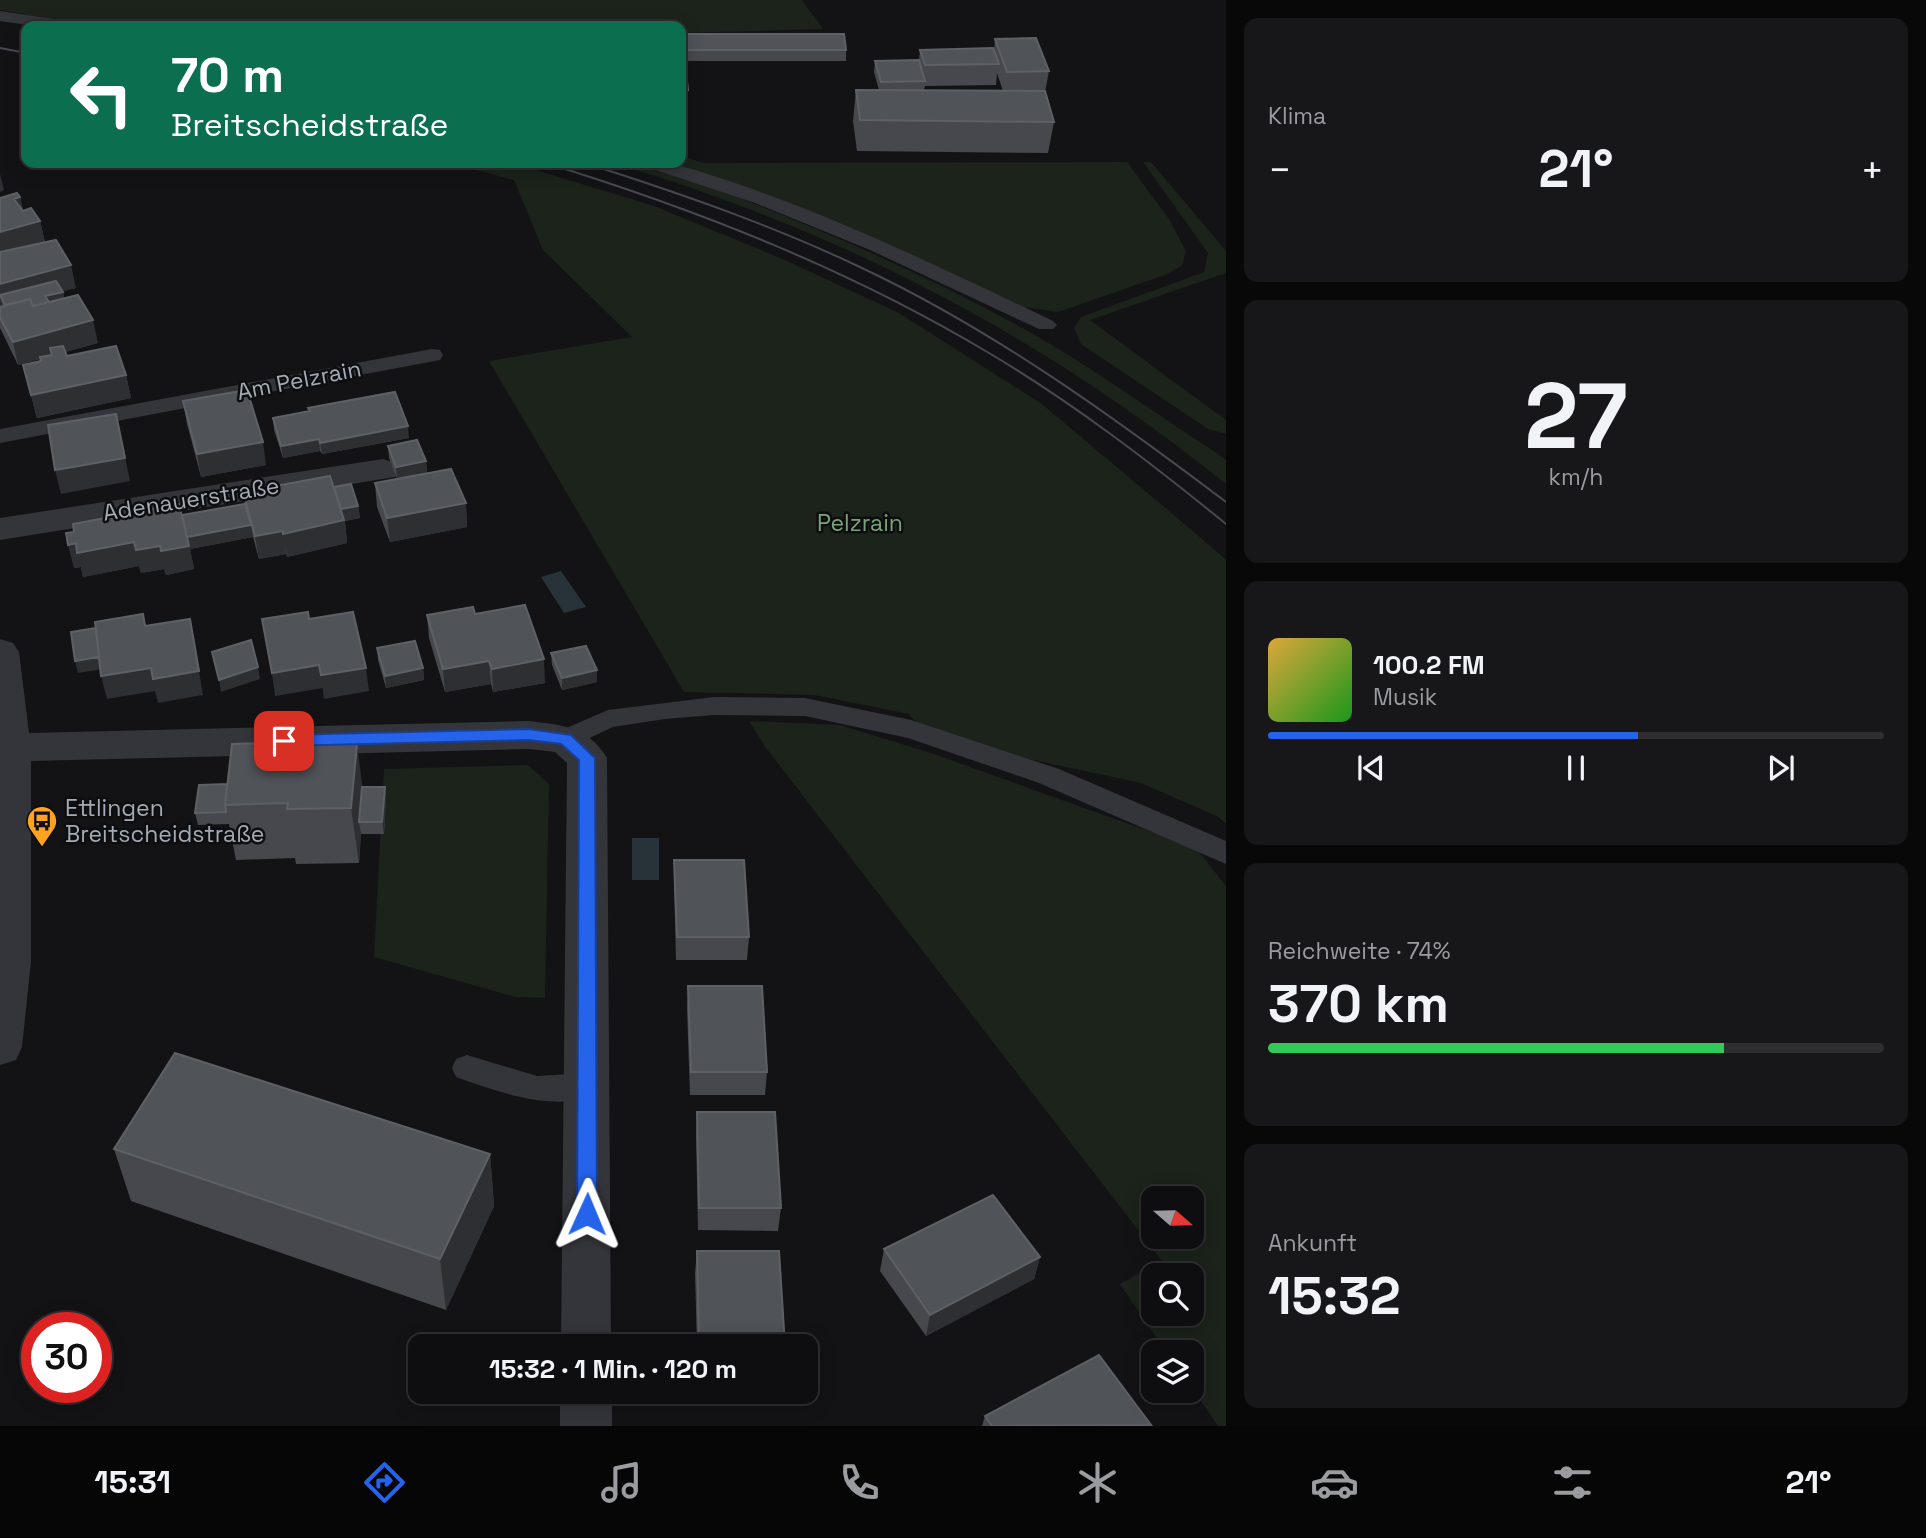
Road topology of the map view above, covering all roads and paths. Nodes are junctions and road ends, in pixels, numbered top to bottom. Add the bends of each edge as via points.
1 (0, 16) edge
2 (34, 21) edge
3 (669, 168) edge
4 (1046, 325) dead end
5 (432, 355) dead end
6 (0, 436) edge
7 (383, 470) dead end
8 (0, 528) edge
9 (0, 652) edge
10 (566, 739) junction
11 (11, 747) junction
12 (1226, 853) edge
13 (0, 1047) edge
14 (467, 1068) dead end
15 (588, 1086) junction
16 (586, 1334) edge
17 (586, 1404) edge
18 (586, 1426) edge

1 - 2 lane
3 - 4 lane via 826,225
5 - 6 lane, Am Pelzrain
7 - 8 street, Adenauerstraße
9 - 11 street
10 - 11 street via 529,735
10 - 12 lane via 597,722 630,714 714,706 805,707 911,729 1049,776
10 - 15 street via 587,758
11 - 13 street via 9,961
14 - 15 lane via 537,1089
15 - 16 street
17 - 18 street

